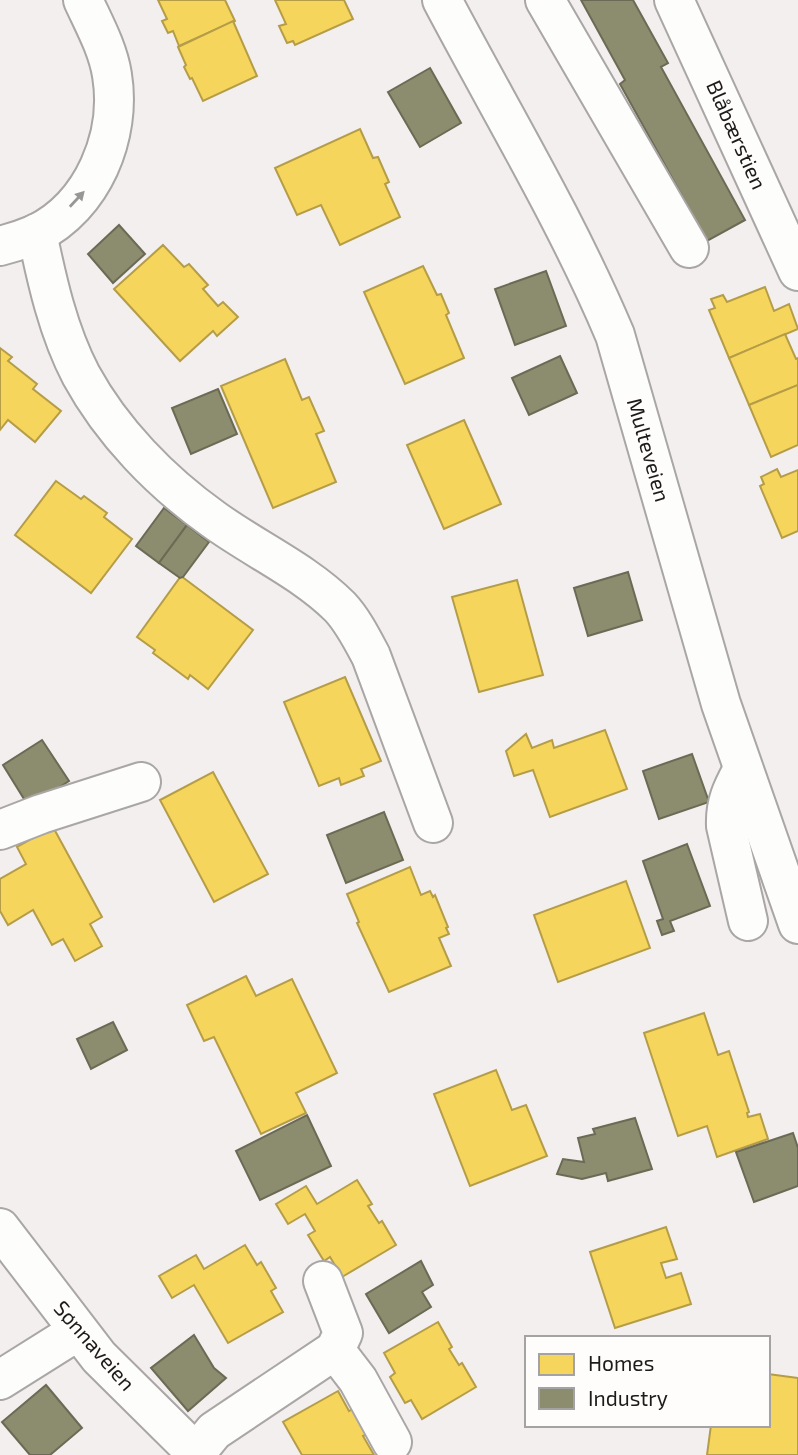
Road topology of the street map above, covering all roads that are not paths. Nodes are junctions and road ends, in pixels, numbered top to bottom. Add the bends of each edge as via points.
1 (83, 0) edge
2 (443, 0) edge
3 (545, 0) edge
4 (674, 0) edge
5 (37, 233) junction
6 (0, 246) edge
7 (688, 248) dead end
8 (798, 271) edge
9 (743, 769) junction
10 (141, 782) dead end
11 (433, 823) dead end
12 (0, 830) edge
13 (748, 921) dead end
14 (798, 924) edge
15 (0, 1228) edge
16 (323, 1282) dead end
17 (78, 1331) junction
18 (335, 1350) junction
19 (0, 1380) edge
20 (392, 1442) dead end
21 (197, 1454) edge

5 -> 1 street via 83,194 102,163 113,126 112,72
2 - 9 street, Multeveien via 562,218 615,335
3 - 7 street
4 - 8 street, Blåbærstien
5 - 6 street
5 - 11 street via 57,315 81,374 107,415 174,488 321,591 358,630
9 - 13 street via 728,797 725,818
9 - 14 street, Multeveien
10 - 12 street
15 - 17 street, Sønnaveien
16 - 18 street via 343,1333
17 - 19 street
17 - 21 street, Sønnaveien
18 - 20 street via 358,1380
18 - 21 street via 214,1431

